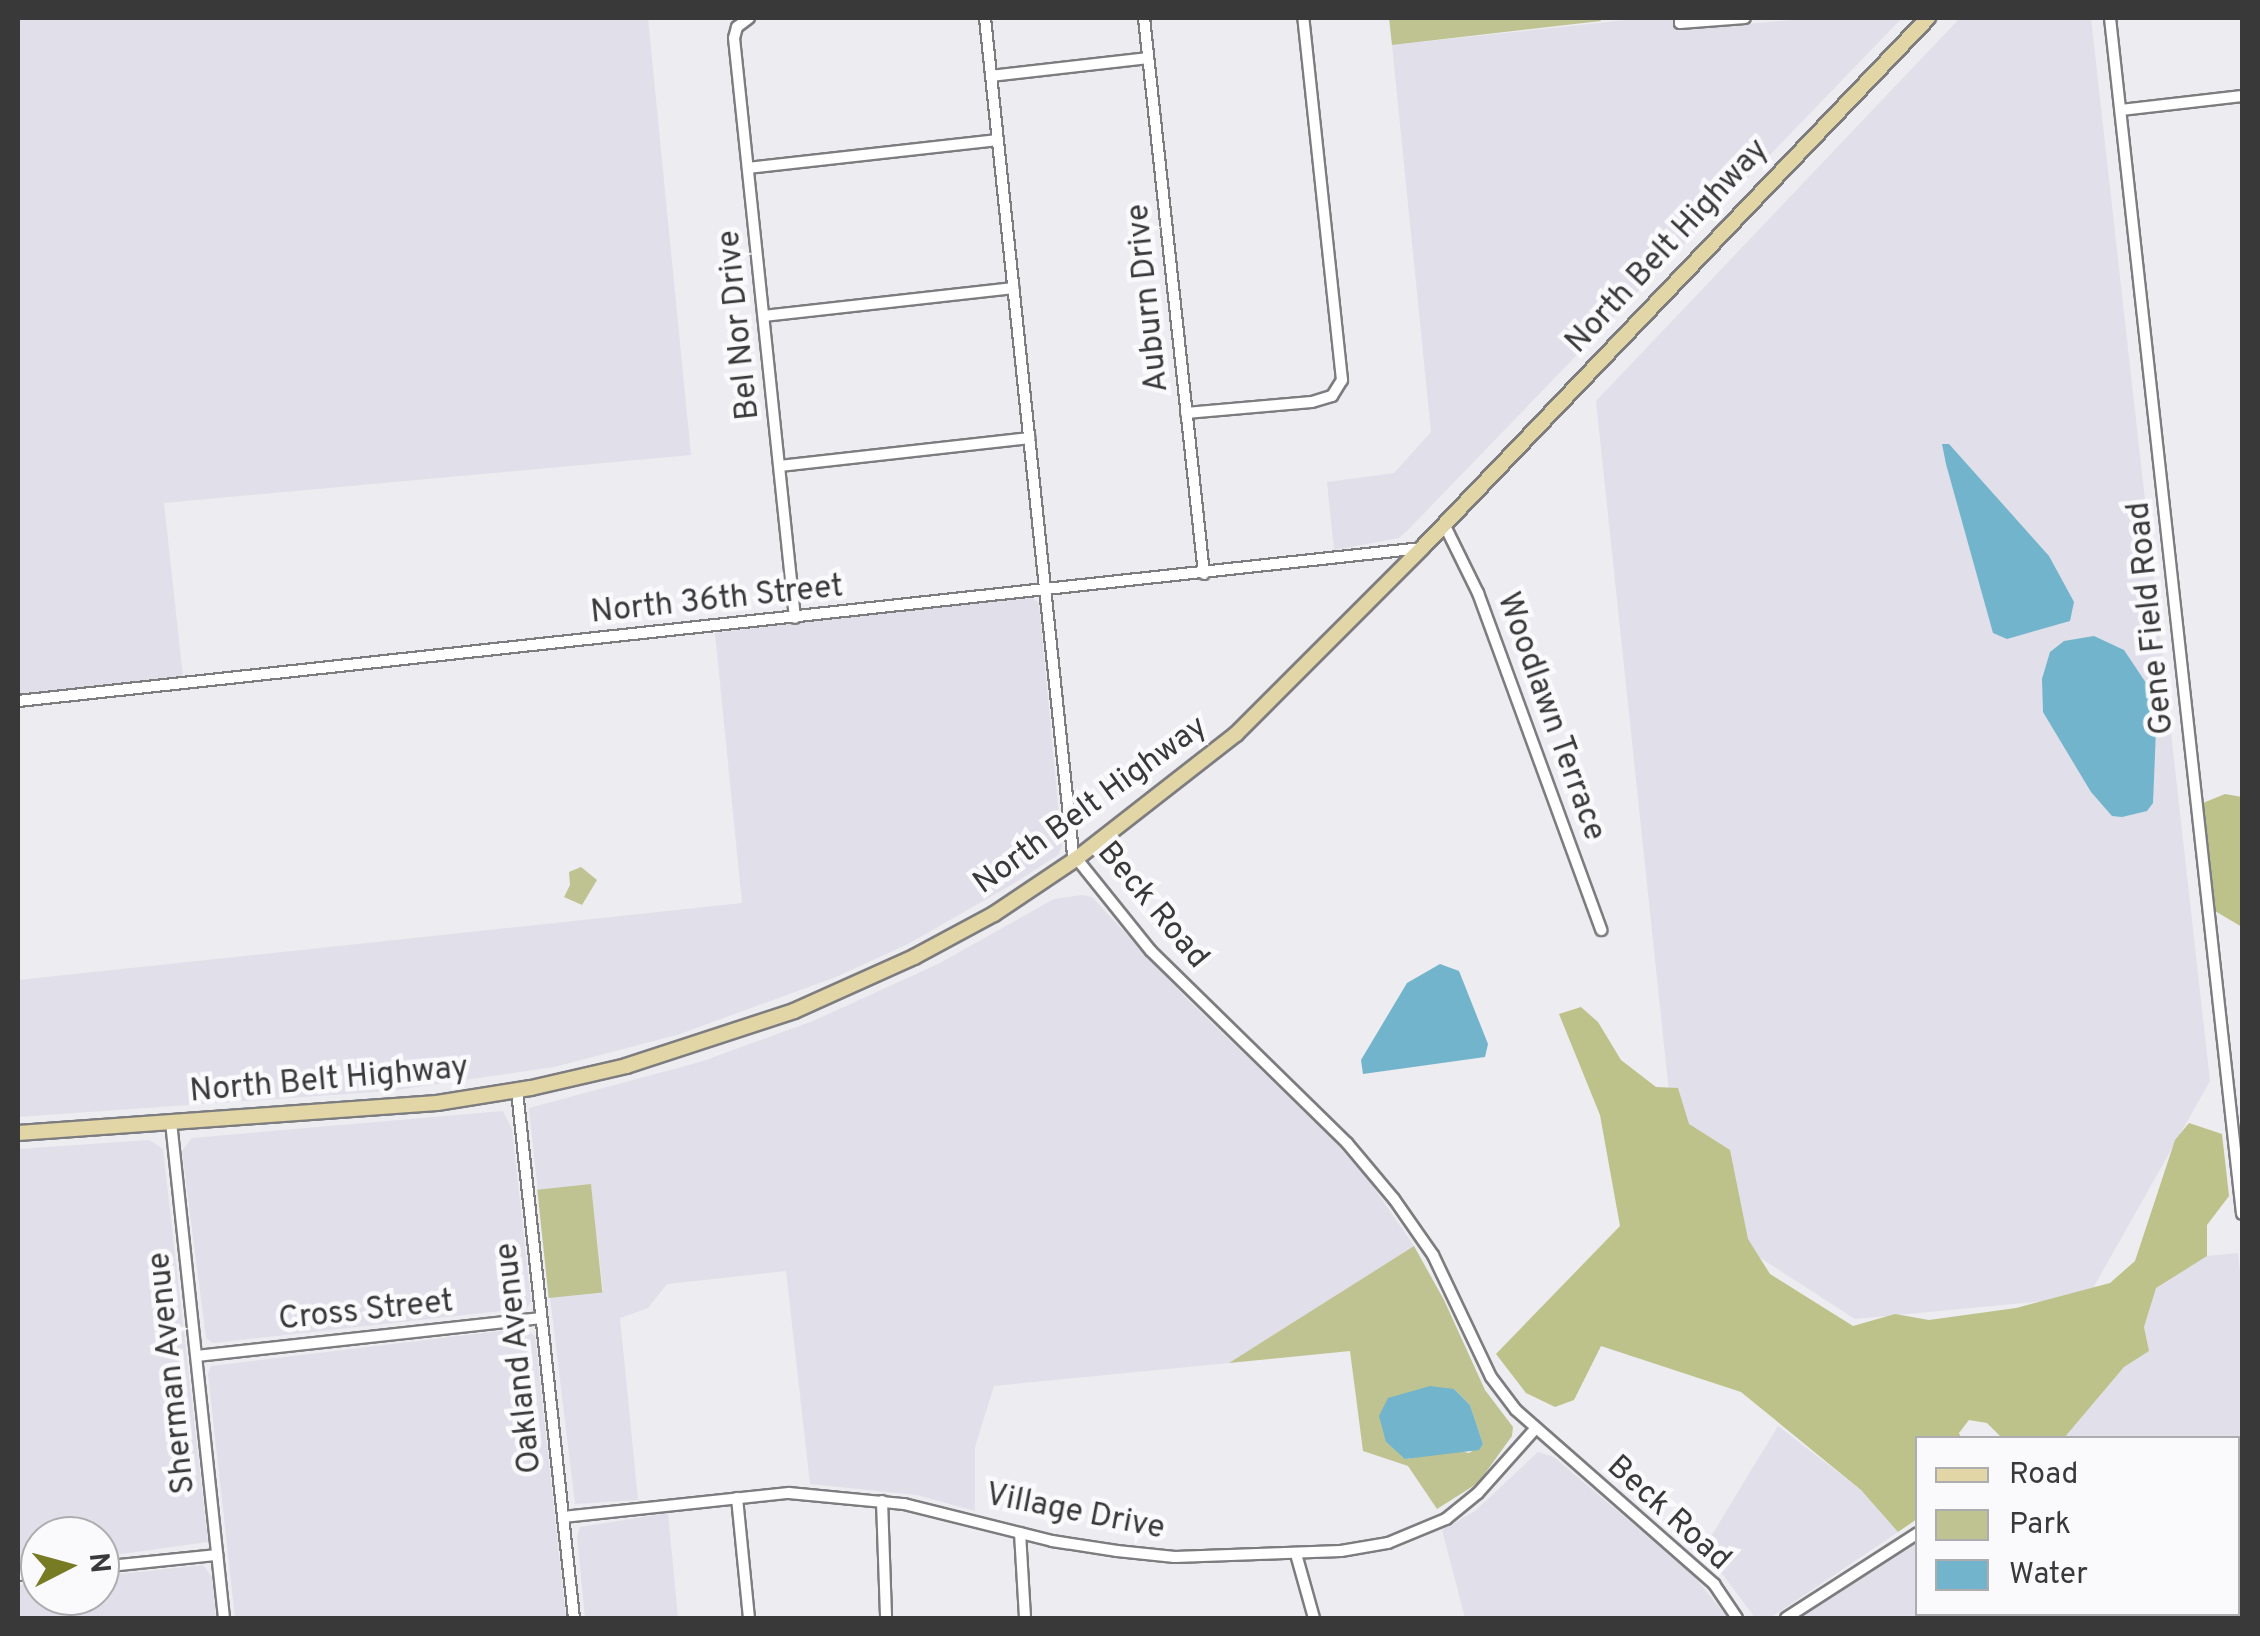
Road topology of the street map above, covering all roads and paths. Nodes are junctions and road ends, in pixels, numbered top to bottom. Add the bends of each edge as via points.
1 (749, 18) edge
2 (985, 18) edge
3 (1144, 18) edge
4 (1303, 18) edge
5 (1746, 18) edge
6 (1928, 18) edge
7 (2110, 18) edge
8 (1680, 20) edge
9 (1148, 58) junction
10 (991, 76) junction
11 (2242, 96) edge
12 (2121, 110) junction
13 (997, 140) junction
14 (748, 168) junction
15 (1013, 288) junction
16 (764, 316) junction
17 (1186, 414) junction
18 (1028, 438) junction
19 (780, 466) junction
20 (1444, 524) junction
21 (1422, 548) junction
22 (1204, 574) junction
23 (1045, 590) junction
24 (796, 618) junction
25 (18, 701) edge
26 (1076, 859) junction
27 (1601, 930) dead end
28 (516, 1091) junction
29 (171, 1122) junction
30 (18, 1133) edge
31 (2242, 1213) edge
32 (542, 1318) junction
33 (197, 1356) junction
34 (1536, 1428) junction
35 (737, 1498) junction
36 (882, 1501) junction
37 (564, 1517) junction
38 (1020, 1533) junction
39 (1915, 1534) edge
40 (1296, 1554) junction
41 (217, 1555) junction
42 (120, 1564) edge
43 (224, 1618) edge
44 (574, 1618) edge
45 (750, 1618) edge
46 (886, 1618) edge
47 (1025, 1618) edge
48 (1314, 1618) edge
49 (1737, 1618) edge
50 (1786, 1618) edge

1 - 14 street, Bel Nor Drive via 734,38
2 - 10 street, Beck Road
3 - 9 street, Auburn Drive
4 - 17 street via 1342,380 1332,396
5 - 8 street
6 - 20 main road, North Belt Highway
7 - 12 street, Gene Field Road
9 - 10 street
9 - 17 street, Auburn Drive
10 - 13 street, Beck Road
11 - 12 street
12 - 31 street, Gene Field Road
13 - 14 street
13 - 15 street, Beck Road
14 - 16 street, Bel Nor Drive
15 - 16 street
15 - 18 street, Beck Road
16 - 19 street, Bel Nor Drive
17 - 22 street, Auburn Drive
18 - 19 street
18 - 23 street, Beck Road
19 - 24 street, Bel Nor Drive
20 - 21 main road, North Belt Highway
20 - 27 street, Woodlawn Terrace via 1478,593
21 - 22 street, North 36th Street
21 - 26 main road, North Belt Highway via 1236,734
22 - 23 street, North 36th Street
23 - 24 street, North 36th Street
23 - 26 street, Beck Road
24 - 25 street, North 36th Street
26 - 28 main road, North Belt Highway via 941,943 816,1002 716,1040
26 - 34 street, Beck Road via 1151,951 1347,1143 1394,1199 1433,1254 1490,1377
28 - 29 main road, North Belt Highway
28 - 32 street, Oakland Avenue
29 - 30 main road, North Belt Highway
29 - 33 street, Sherman Avenue
32 - 33 street, Cross Street
32 - 37 street, Oakland Avenue
33 - 41 street, Sherman Avenue
34 - 40 street, Village Drive via 1478,1494 1446,1519 1388,1543
34 - 49 street, Beck Road via 1714,1584
35 - 36 street, Village Drive via 789,1494
35 - 37 street, Village Drive
35 - 45 street
36 - 38 street, Village Drive
36 - 46 street
37 - 44 street, Oakland Avenue
38 - 40 street, Village Drive via 1176,1557
38 - 47 street
39 - 50 street
40 - 48 street
41 - 42 street
41 - 43 street, Sherman Avenue

